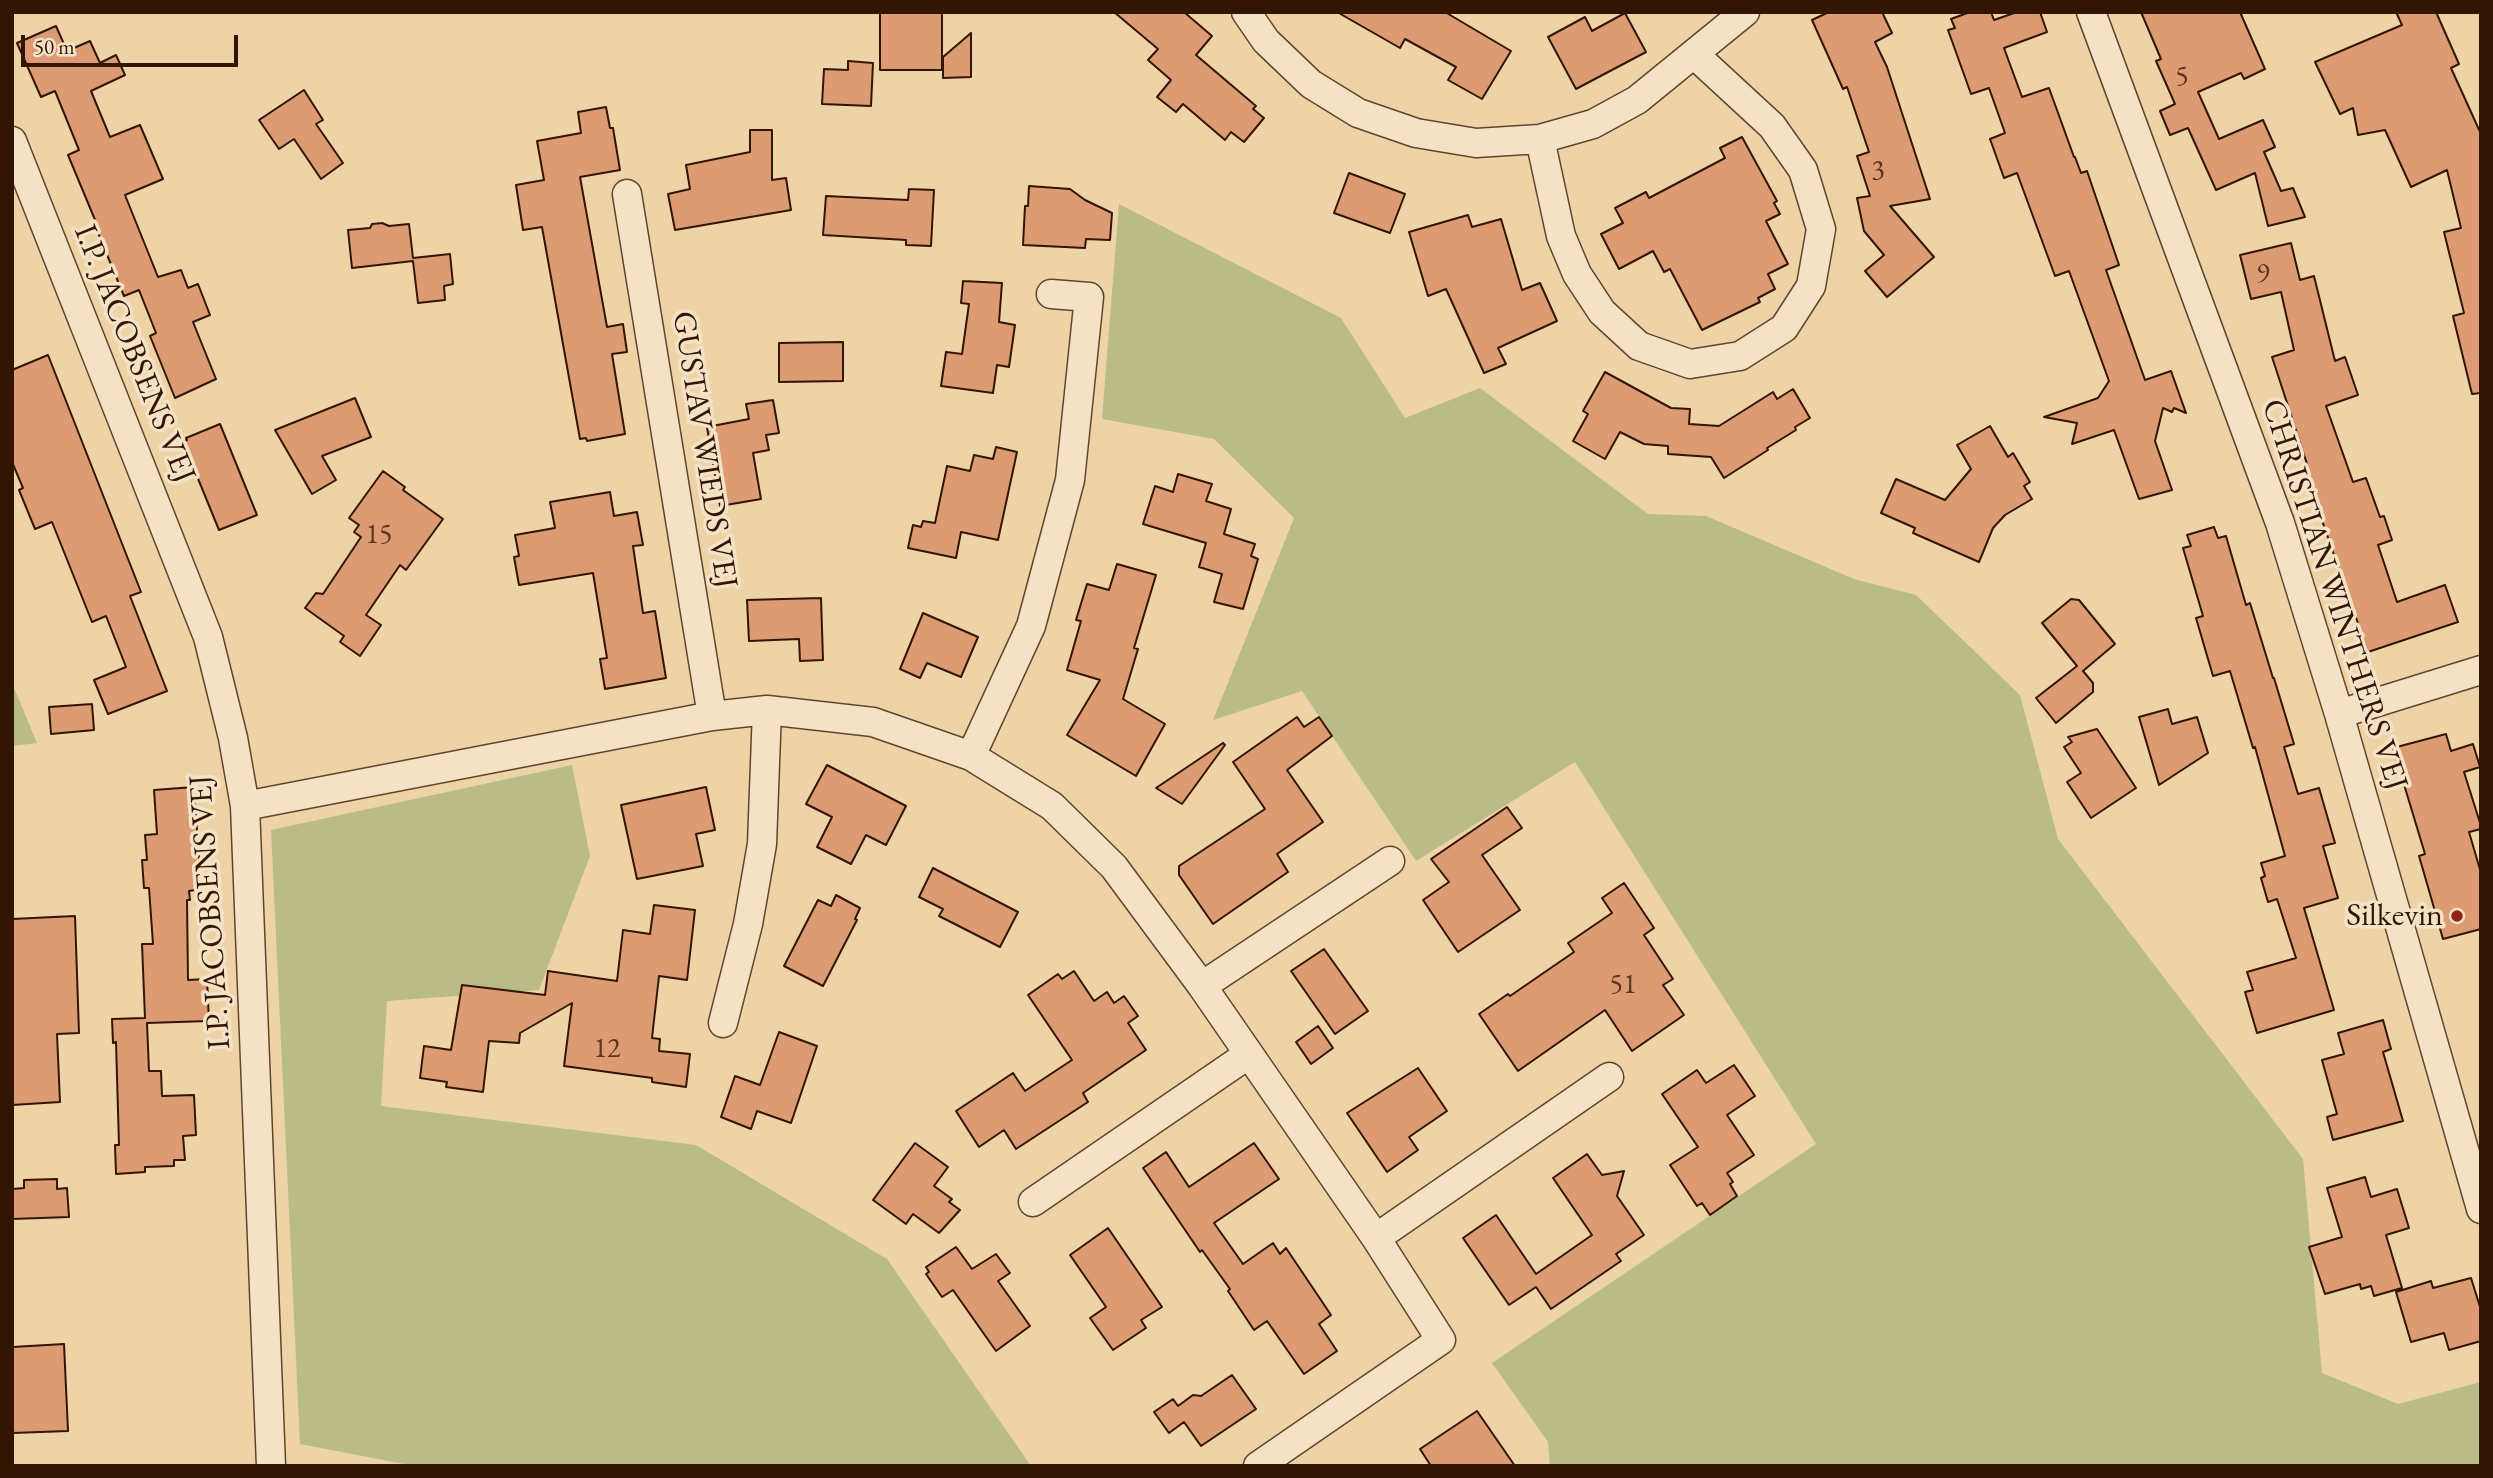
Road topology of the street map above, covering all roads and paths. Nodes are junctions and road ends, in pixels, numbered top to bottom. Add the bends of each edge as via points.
1 (1246, 12) edge
2 (1745, 12) edge
3 (2091, 12) edge
4 (1695, 55) junction
5 (1540, 139) junction
6 (12, 141) edge
7 (627, 194) dead end
8 (1051, 294) dead end
9 (2481, 670) edge
10 (767, 710) junction
11 (2339, 714) junction
12 (712, 716) junction
13 (971, 756) junction
14 (245, 806) junction
15 (1390, 861) dead end
16 (1202, 986) junction
17 (723, 1023) dead end
18 (1249, 1054) junction
19 (1609, 1077) dead end
20 (1033, 1202) dead end
21 (2481, 1209) edge
22 (1376, 1238) junction
23 (271, 1466) edge
24 (1258, 1466) edge

1 - 5 street via 1266,41 1311,83 1358,113 1416,133 1476,143
2 - 4 street
3 - 11 street, CHRISTIAN WINTHERS VEJ via 2280,523
4 - 5 street via 1637,100 1593,124
4 - 5 street via 1772,127 1803,170 1822,229 1811,286 1784,328 1740,356 1690,364 1639,346 1602,312 1577,274 1561,236
6 - 14 street, I.P. JACOBSENS VEJ via 208,637
7 - 12 street, GUSTAV WIEDS VEJ
8 - 13 street via 1089,297 1070,480 1031,626
9 - 11 street
10 - 12 street
10 - 13 street via 873,722
10 - 17 street via 762,844
11 - 21 street, CHRISTIAN WINTHERS VEJ
12 - 14 street
13 - 16 street via 1061,814 1114,867
14 - 23 street, I.P. JACOBSENS VEJ
15 - 16 street
16 - 18 street
18 - 20 street
18 - 22 street
19 - 22 street
22 - 24 street via 1441,1339

